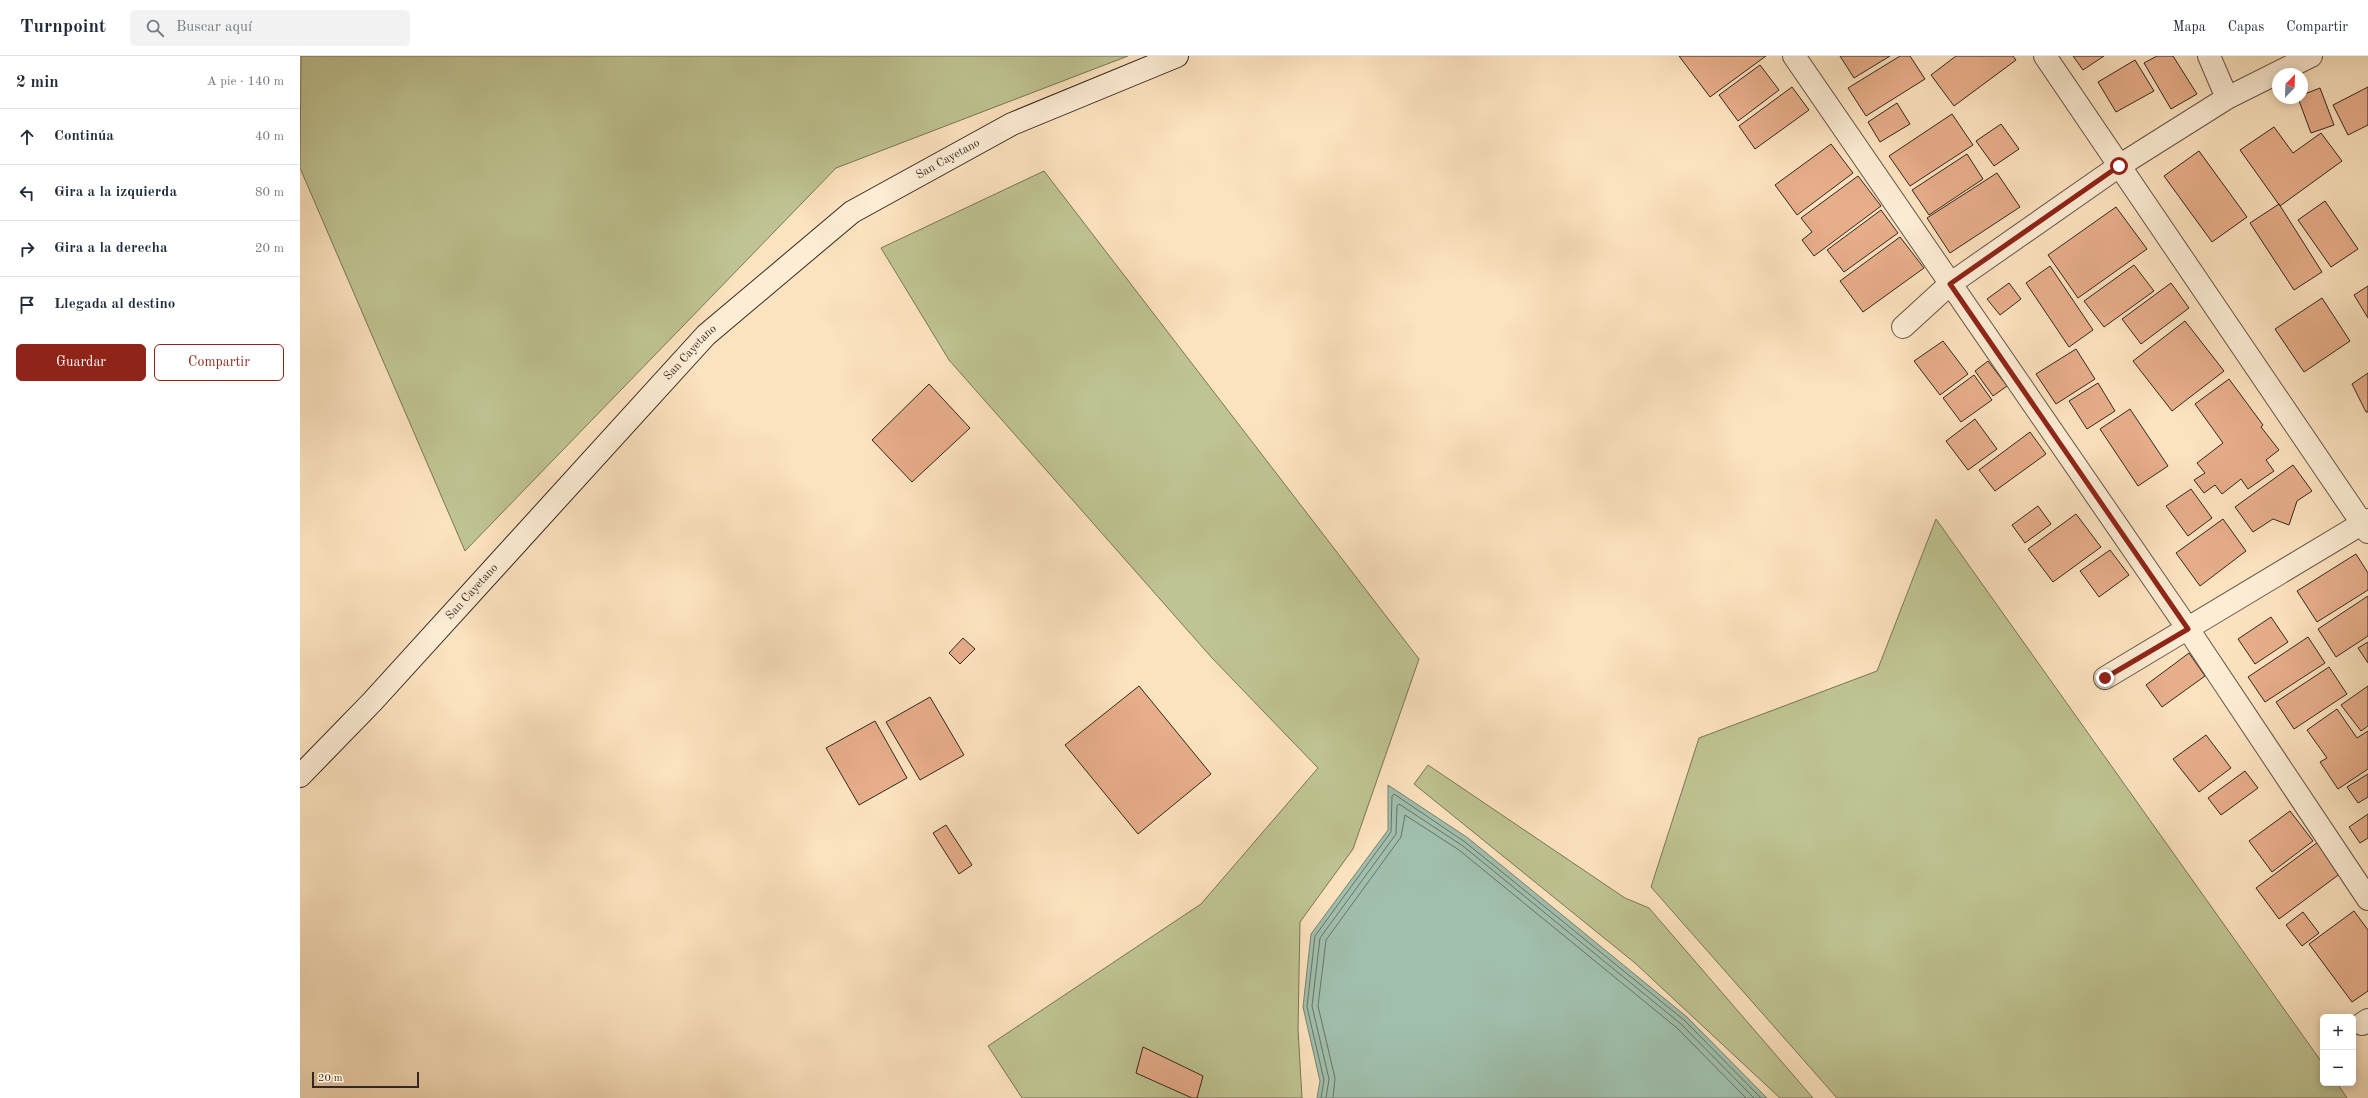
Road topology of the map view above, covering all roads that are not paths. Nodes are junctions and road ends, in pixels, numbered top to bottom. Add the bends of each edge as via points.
1 (1178, 56) edge
2 (1794, 56) edge
3 (2045, 56) edge
4 (2209, 56) edge
5 (2311, 56) edge
6 (2227, 98) junction
7 (2119, 166) junction
8 (1950, 284) junction
9 (1903, 327) dead end
10 (2366, 525) edge
11 (2188, 629) junction
12 (2105, 678) dead end
13 (300, 776) edge
14 (2368, 899) edge

1 - 13 street, San Cayetano via 1012,124 852,212 706,335 372,702
2 - 8 street
3 - 7 street
4 - 6 street
5 - 6 street
6 - 7 street
7 - 8 street
7 - 10 street
8 - 9 street
8 - 11 street
10 - 11 street
11 - 12 street
11 - 14 street

